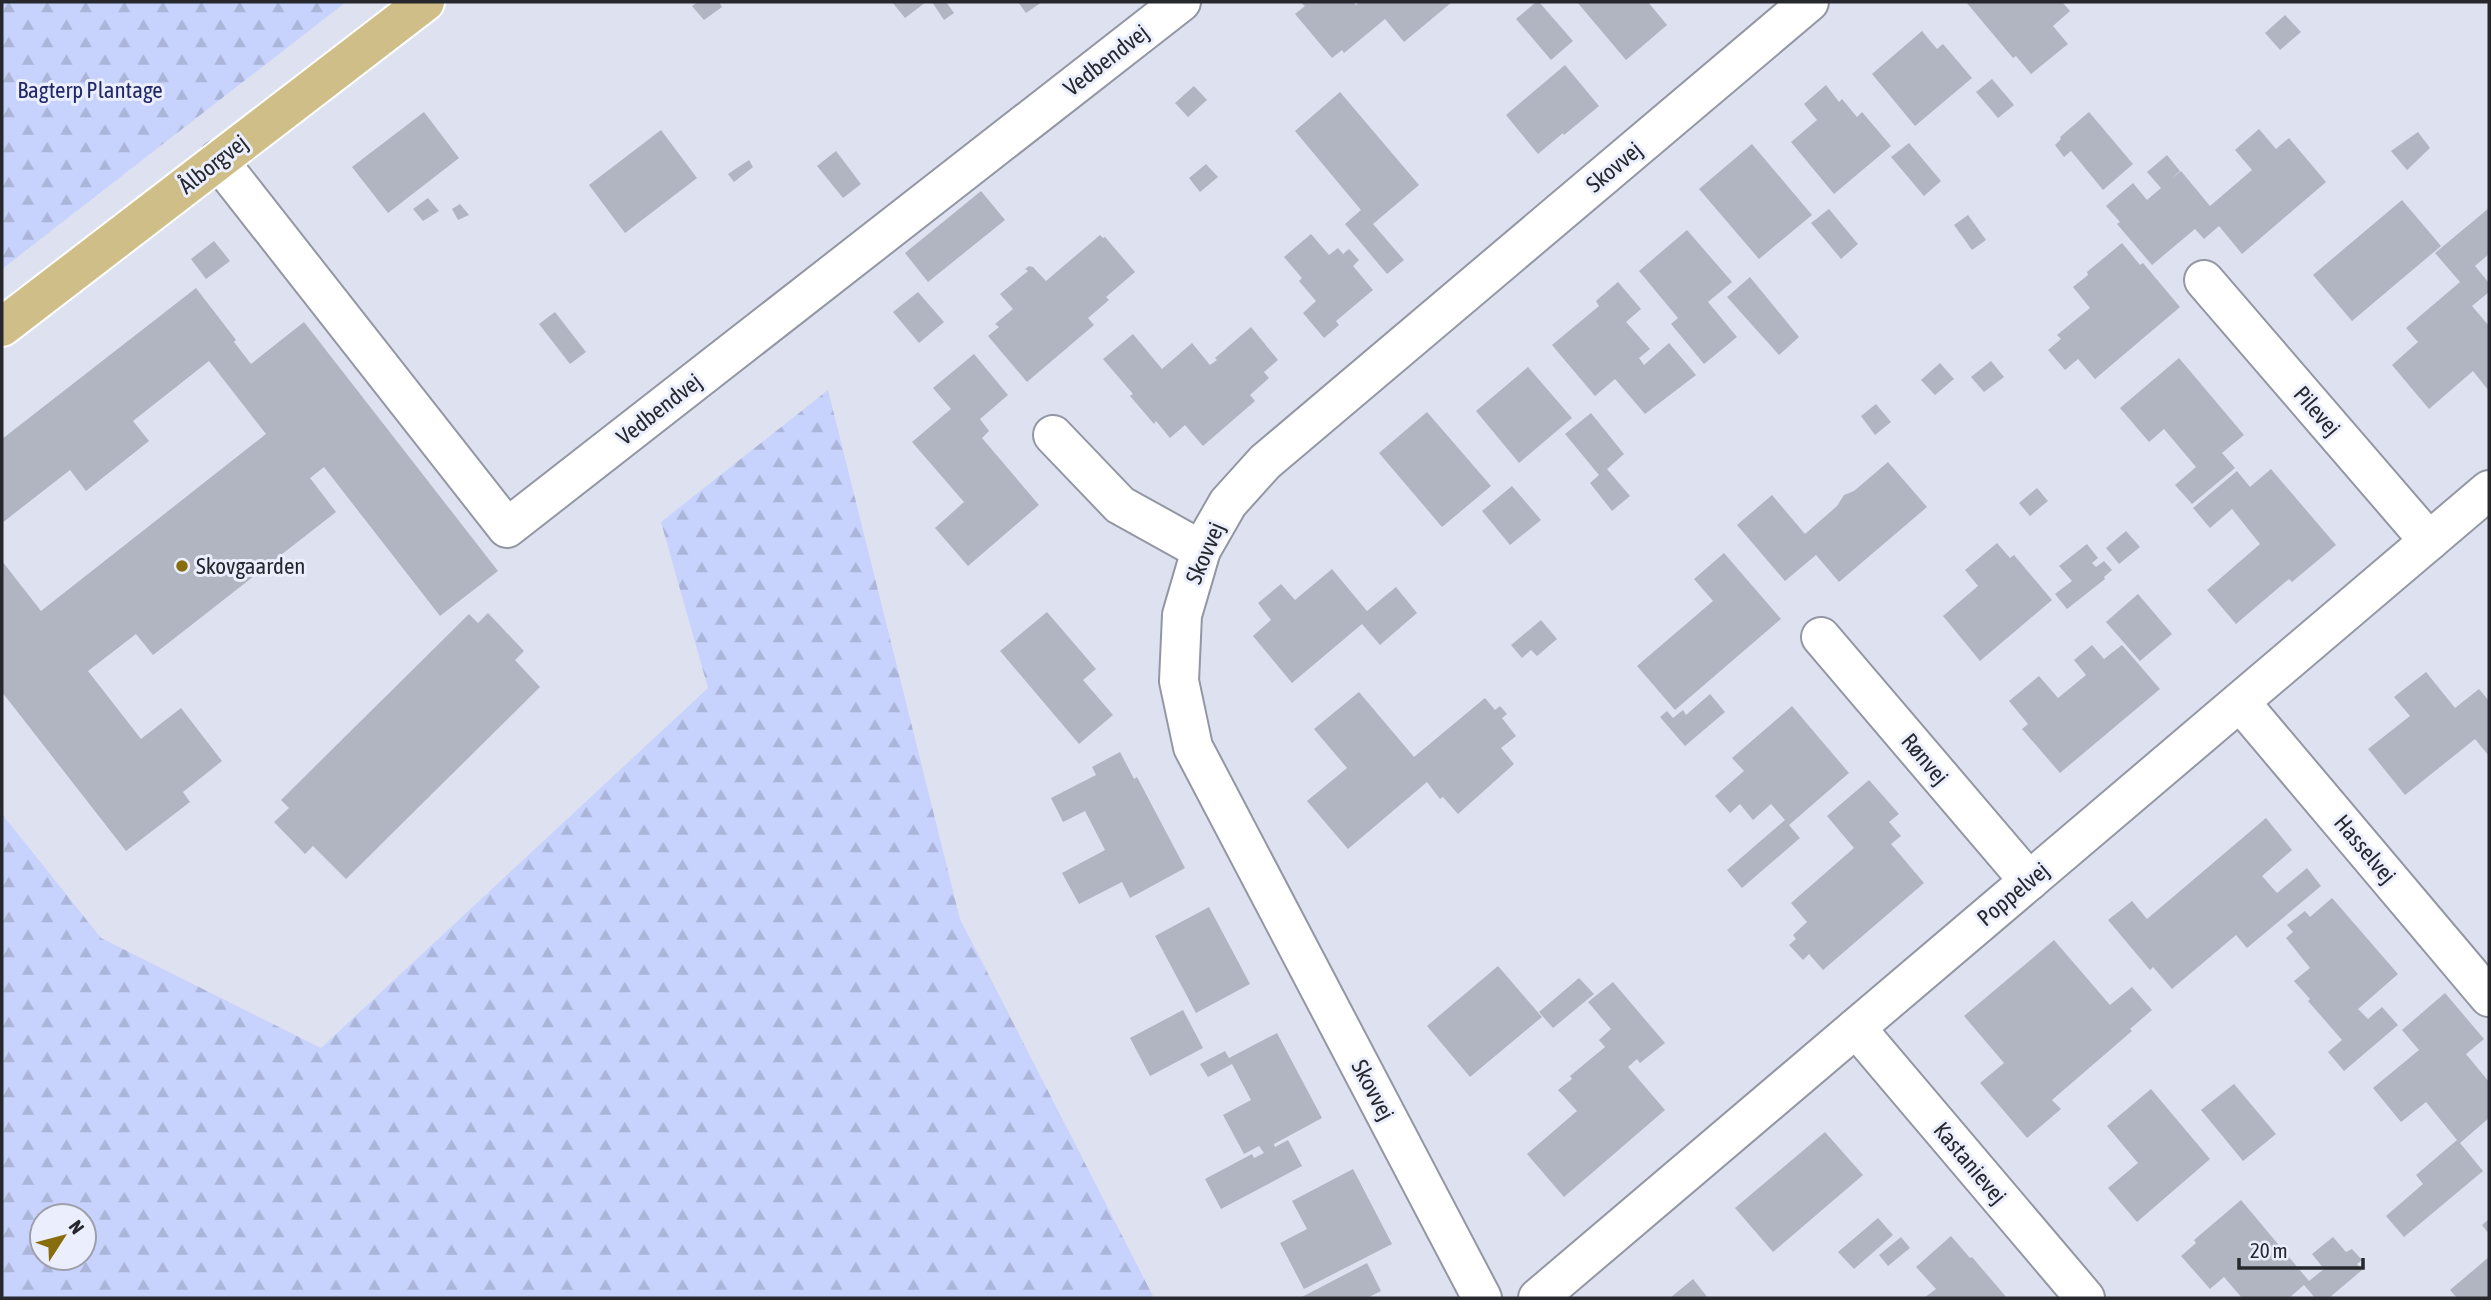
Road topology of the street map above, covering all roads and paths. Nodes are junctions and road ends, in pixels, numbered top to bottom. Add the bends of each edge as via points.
1 (425, 2) edge
2 (1181, 2) edge
3 (1809, 2) edge
4 (218, 160) junction
5 (2204, 280) dead end
6 (2, 327) edge
7 (1054, 435) dead end
8 (2489, 490) edge
9 (2429, 541) junction
10 (1201, 550) junction
11 (1821, 637) dead end
12 (2240, 702) junction
13 (2029, 881) junction
14 (2489, 997) edge
15 (1856, 1028) junction
16 (1482, 1298) edge
17 (1538, 1298) edge
18 (2085, 1298) edge

1 - 4 main road, Ålborgvej
2 - 4 street, Vedbendvej via 507,528
3 - 10 street, Skovvej via 1265,462 1228,503
4 - 6 main road, Ålborgvej
5 - 9 street, Pilevej
7 - 10 street via 1120,505
8 - 9 street, Poppelvej
9 - 12 street, Poppelvej
10 - 16 street, Skovvej via 1182,615 1179,681 1193,747
11 - 13 street, Rønvej
12 - 13 street, Poppelvej
12 - 14 street, Hasselvej
13 - 15 street, Poppelvej
15 - 17 street, Poppelvej
15 - 18 street, Kastanievej

